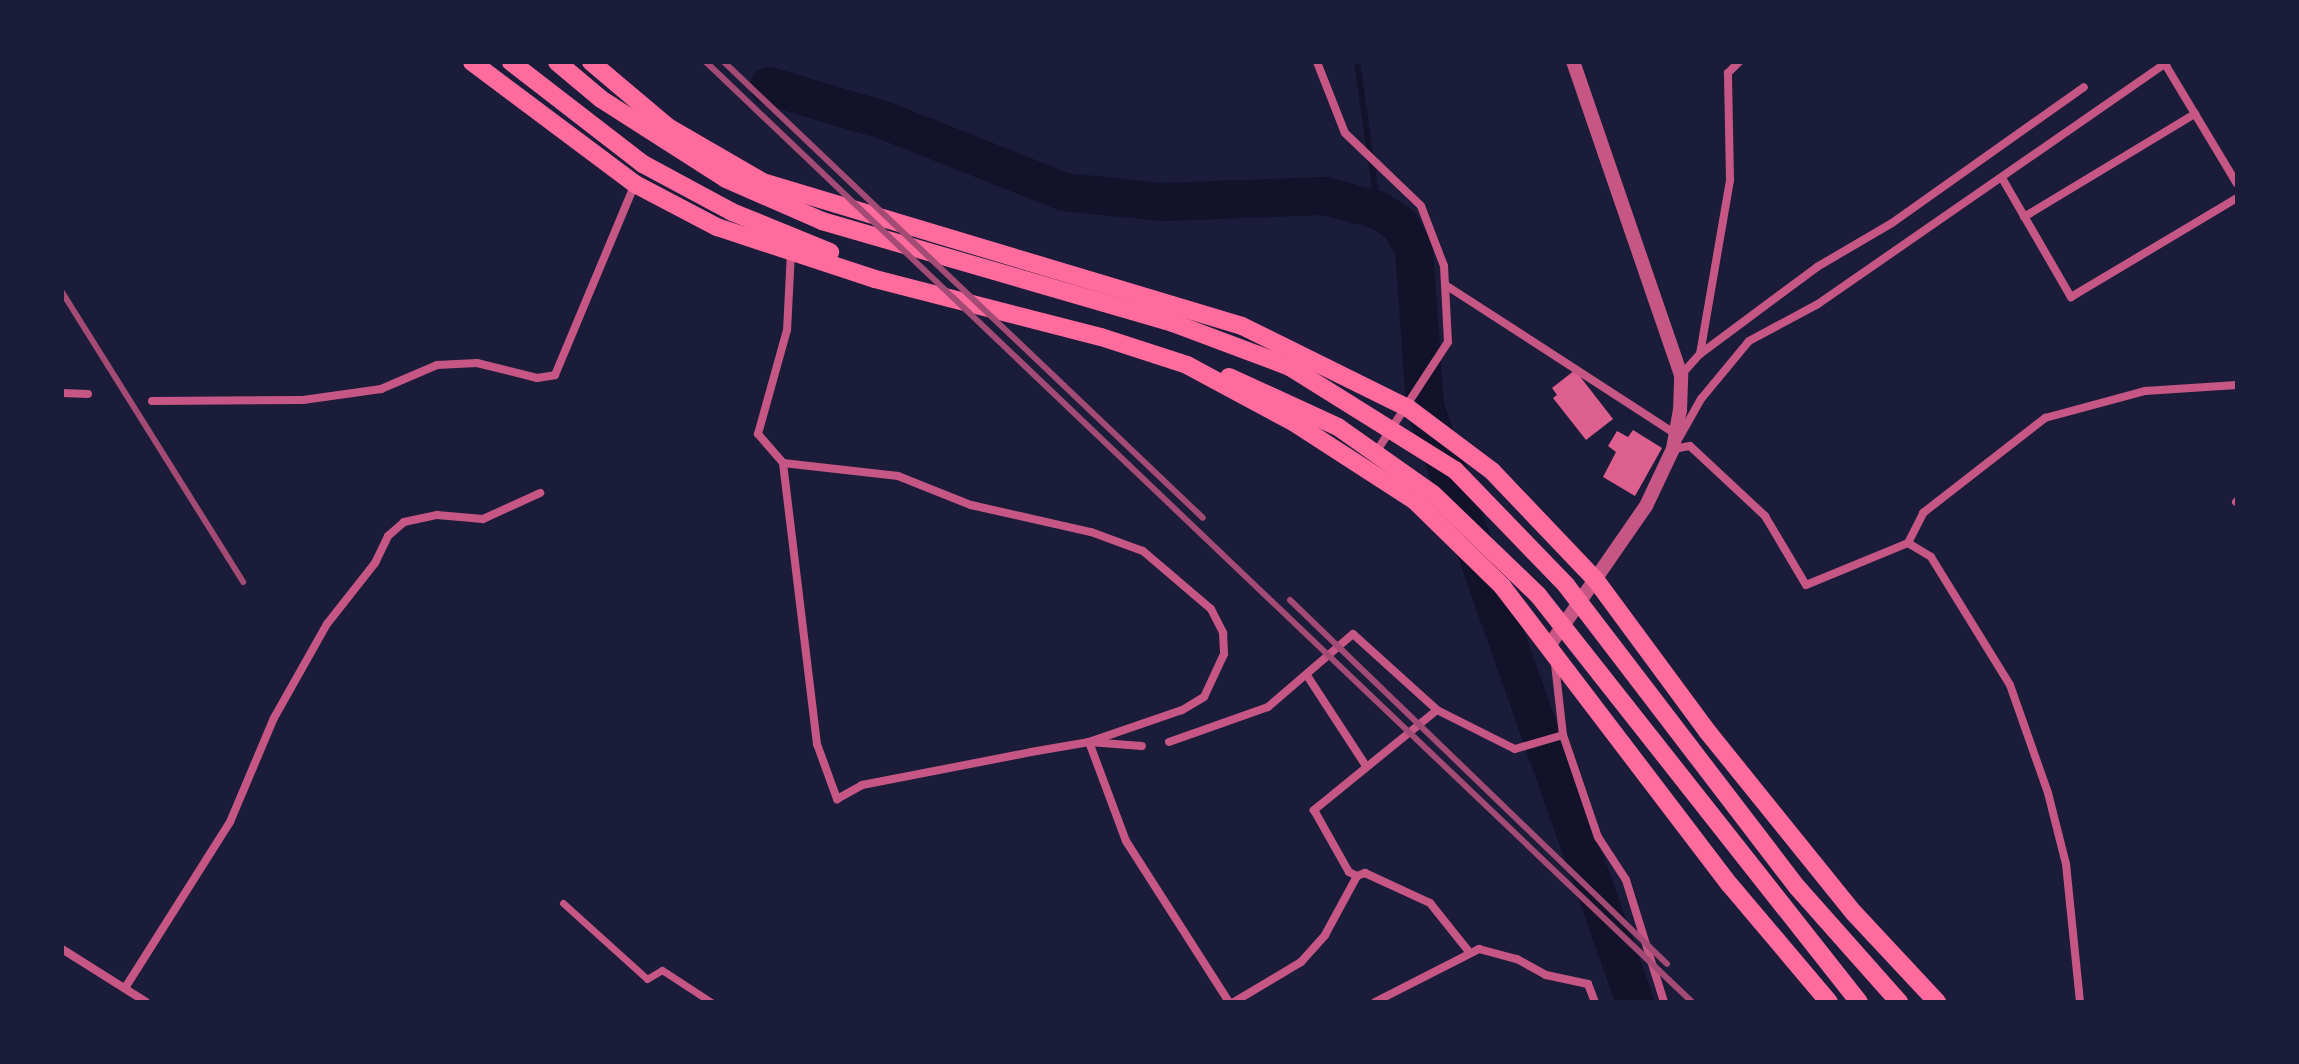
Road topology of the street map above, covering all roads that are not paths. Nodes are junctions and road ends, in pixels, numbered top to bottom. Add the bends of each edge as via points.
1 (472, 62) edge
2 (511, 62) edge
3 (557, 62) edge
4 (591, 62) edge
5 (1317, 62) edge
6 (1573, 62) edge
7 (1739, 62) edge
8 (2166, 63) edge
9 (2084, 87) dead end
10 (2195, 114) junction
11 (2002, 178) junction
12 (635, 184) junction
13 (2237, 184) edge
14 (2237, 198) edge
15 (2024, 217) junction
16 (791, 251) junction
17 (1447, 286) junction
18 (1700, 354) junction
19 (1681, 375) junction
20 (2237, 385) edge
21 (62, 393) edge
22 (88, 394) dead end
23 (152, 401) dead end
24 (1408, 408) junction
25 (1675, 442) junction
26 (783, 463) junction
27 (1364, 468) junction
28 (540, 493) dead end
29 (1908, 543) junction
30 (1595, 579) junction
31 (1549, 646) junction
32 (1308, 677) junction
33 (1437, 710) junction
34 (1563, 735) junction
35 (1089, 742) junction
36 (1169, 742) dead end
37 (1142, 746) dead end
38 (1366, 766) junction
39 (1357, 876) junction
40 (563, 903) dead end
41 (62, 949) edge
42 (1470, 953) junction
43 (125, 988) junction
44 (146, 1002) edge
45 (711, 1002) edge
46 (1232, 1002) edge
47 (1375, 1002) edge
48 (1595, 1002) edge
49 (1664, 1002) edge
50 (1829, 1002) edge
51 (1859, 1002) edge
52 (1899, 1002) edge
53 (1937, 1002) edge
54 (2080, 1002) edge

1 - 12 main road
2 - 51 main road via 643,164 732,212 894,274 1173,355 1274,394 1338,427 1433,494 1538,595
3 - 52 main road via 601,99 726,179 822,221 1173,323 1290,367 1455,470 1566,585 1797,887
4 - 24 main road via 668,127 763,182 1242,326
5 - 17 street via 1345,133 1421,206 1437,237
6 - 19 street
7 - 18 street via 1728,73 1730,180
8 - 10 street
8 - 11 street
9 - 18 street via 1892,223 1817,267
10 - 13 street
10 - 15 street
11 - 15 street
11 - 25 street via 1818,304 1749,341 1701,399
12 - 16 main road via 717,227
12 - 23 street via 555,375 537,378 477,363 437,365 381,389 303,400
14 - 15 street via 2071,297
16 - 26 street via 787,330 758,434
16 - 27 main road via 1187,365 1293,422
17 - 24 street via 1448,342
17 - 25 street
18 - 19 street
19 - 25 street
20 - 29 street via 2145,391 2045,418 1923,513
21 - 22 street
24 - 27 street
24 - 30 main road via 1492,471
25 - 29 street via 1690,446 1765,516 1806,585
25 - 30 street via 1646,506
26 - 35 street via 817,744 837,799 862,785
26 - 35 street via 898,476 971,505 1091,532 1143,551 1211,609 1223,633 1224,654 1204,697 1182,710
27 - 31 main road via 1415,501 1502,586
28 - 43 street via 483,519 437,515 404,522 388,536 375,563 327,624 274,718 230,822
29 - 54 street via 1931,557 2010,685 2048,793 2066,864
30 - 31 street
30 - 53 main road via 1707,731 1854,913
31 - 34 street via 1560,683
31 - 50 main road via 1730,885
32 - 33 street via 1353,634
32 - 36 street via 1268,707
32 - 38 street
33 - 34 street via 1515,749
33 - 38 street
34 - 49 street via 1598,837 1626,880
35 - 37 street
35 - 46 street via 1126,841
38 - 39 street via 1314,810 1349,872
39 - 42 street via 1365,873 1430,903
39 - 46 street via 1325,935 1301,962
40 - 45 street via 647,979 662,970
41 - 43 street
42 - 47 street
42 - 48 street via 1479,949 1517,959 1546,975 1588,984
43 - 44 street

